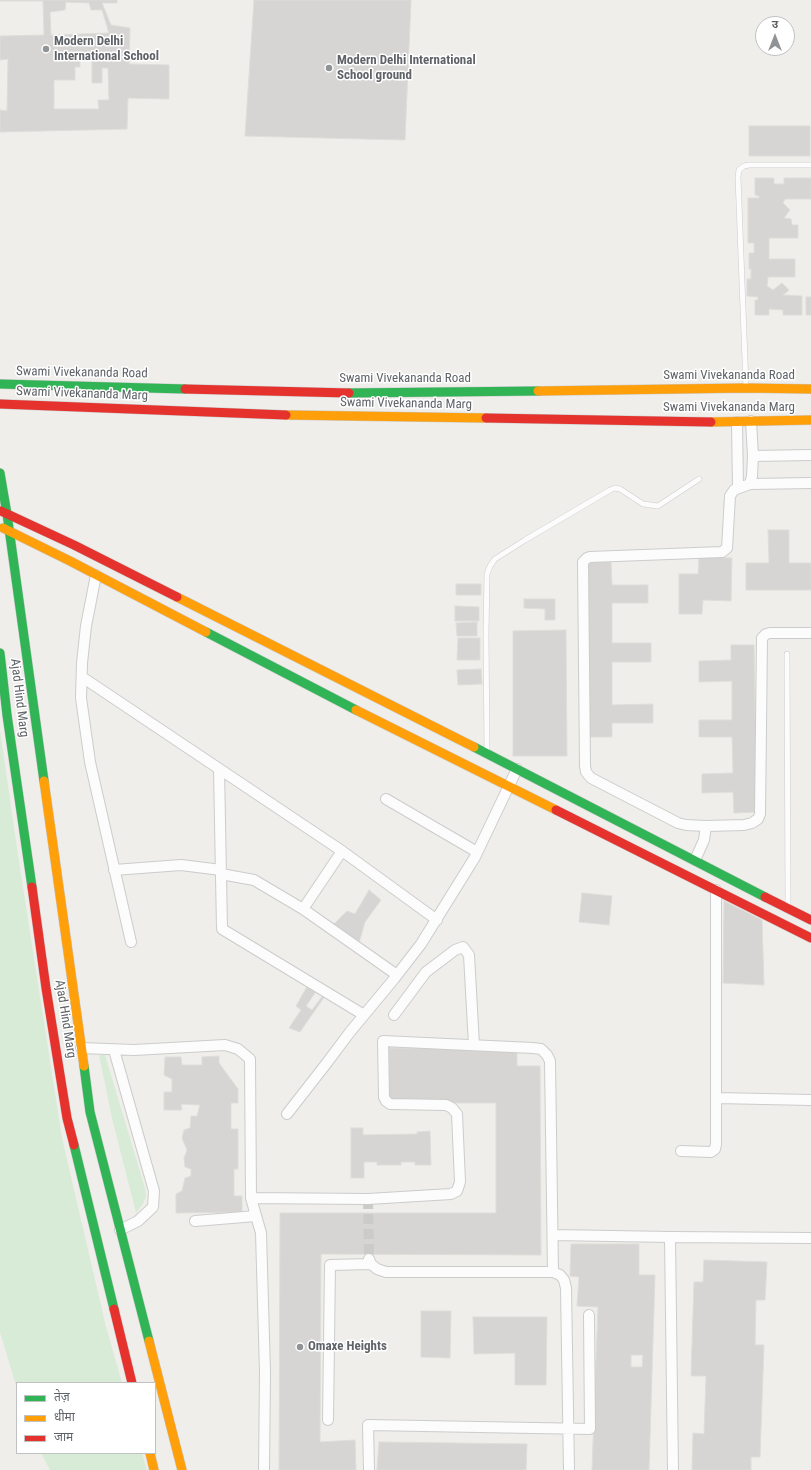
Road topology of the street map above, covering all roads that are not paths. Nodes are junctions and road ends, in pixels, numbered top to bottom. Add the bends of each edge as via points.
1 (811, 165) edge
2 (0, 384) edge
3 (746, 388) junction
4 (811, 389) edge
5 (0, 404) edge
6 (811, 420) edge
7 (751, 421) junction
8 (737, 422) junction
9 (753, 456) junction
10 (811, 456) edge
11 (0, 473) edge
12 (699, 479) dead end
13 (811, 483) edge
14 (750, 484) junction
15 (738, 488) junction
16 (4, 512) edge
17 (0, 527) edge
18 (9, 530) junction
19 (96, 575) junction
20 (811, 633) edge
21 (0, 653) edge
22 (787, 654) dead end
23 (82, 677) junction
24 (487, 753) junction
25 (219, 768) junction
26 (517, 768) junction
27 (509, 786) junction
28 (386, 799) dead end
29 (706, 826) junction
30 (342, 851) junction
31 (477, 852) junction
32 (695, 860) junction
33 (114, 870) junction
34 (221, 872) junction
35 (716, 890) junction
36 (788, 908) junction
37 (303, 909) junction
38 (436, 920) junction
39 (811, 920) edge
40 (777, 921) junction
41 (811, 938) edge
42 (131, 942) dead end
43 (397, 976) junction
44 (364, 1015) junction
45 (394, 1015) dead end
46 (474, 1045) junction
47 (81, 1048) junction
48 (114, 1050) junction
49 (717, 1098) junction
50 (811, 1100) edge
51 (287, 1114) dead end
52 (681, 1151) dead end
53 (251, 1198) junction
54 (256, 1216) junction
55 (195, 1221) dead end
56 (120, 1230) junction
57 (553, 1235) junction
58 (670, 1237) junction
59 (811, 1238) edge
60 (554, 1272) junction
61 (125, 1276) junction
62 (106, 1280) junction
63 (589, 1315) dead end
64 (132, 1382) edge
65 (328, 1420) dead end
66 (568, 1429) junction
67 (150, 1454) edge
68 (154, 1470) edge
69 (182, 1470) edge
70 (264, 1470) edge
71 (369, 1470) edge
72 (569, 1470) edge
73 (673, 1470) edge

1 - 3 lane via 749,165 739,170
2 - 3 street, Swami Vivekananda Road via 361,393
3 - 4 street, Swami Vivekananda Road
5 - 8 street, Swami Vivekananda Marg via 270,415
6 - 7 street, Swami Vivekananda Marg
7 - 8 street, Swami Vivekananda Marg
7 - 9 street
8 - 15 street
9 - 10 street
9 - 14 street
11 - 16 street
12 - 24 lane via 654,507 643,504 615,488 495,559 487,574
13 - 14 street
14 - 15 street
15 - 29 street via 730,496 727,544 722,552 590,557 582,565 586,772 591,778 678,823
16 - 18 street
16 - 24 street
17 - 18 street
18 - 19 street
18 - 47 street
19 - 23 street via 86,626
19 - 27 street
20 - 29 street via 770,633 762,638 758,819 744,825
21 - 62 street, Ajad Hind Marg via 66,1110
22 - 36 lane
23 - 25 street
23 - 33 street via 81,698 90,762
24 - 26 street
25 - 30 street
25 - 34 street
26 - 27 street
26 - 32 street
27 - 31 street
27 - 35 street
28 - 31 street
29 - 32 street via 704,840
30 - 37 street
30 - 38 street
31 - 38 street
32 - 36 street
33 - 34 street via 181,865
33 - 42 street
34 - 37 street via 254,880
34 - 44 street via 222,929
35 - 40 street
35 - 49 street
36 - 39 street
36 - 40 street
37 - 43 street
38 - 43 street via 422,944
40 - 41 street
43 - 44 street
44 - 51 street
45 - 46 street via 426,972 463,947 469,954
46 - 53 street via 383,1041 386,1101 390,1104 446,1105 457,1114 460,1182 457,1191 451,1194 368,1200
46 - 57 street via 538,1049 547,1055 550,1061
47 - 48 street
47 - 56 street via 90,1112
48 - 53 street via 225,1045 238,1049 250,1059
48 - 56 street via 154,1192 153,1207 138,1221
49 - 50 street
49 - 52 street via 714,1149 711,1152
53 - 54 street
54 - 55 street
54 - 70 street via 261,1233 265,1372
56 - 61 street
57 - 58 street
57 - 60 street
58 - 59 street
58 - 73 street
60 - 65 street via 386,1272 377,1269 370,1261 330,1265
60 - 66 street via 564,1280 566,1288
61 - 62 street
61 - 69 street
62 - 64 street, Ajad Hind Marg
63 - 66 street via 590,1429
66 - 71 street via 368,1424
66 - 72 street
67 - 68 street

